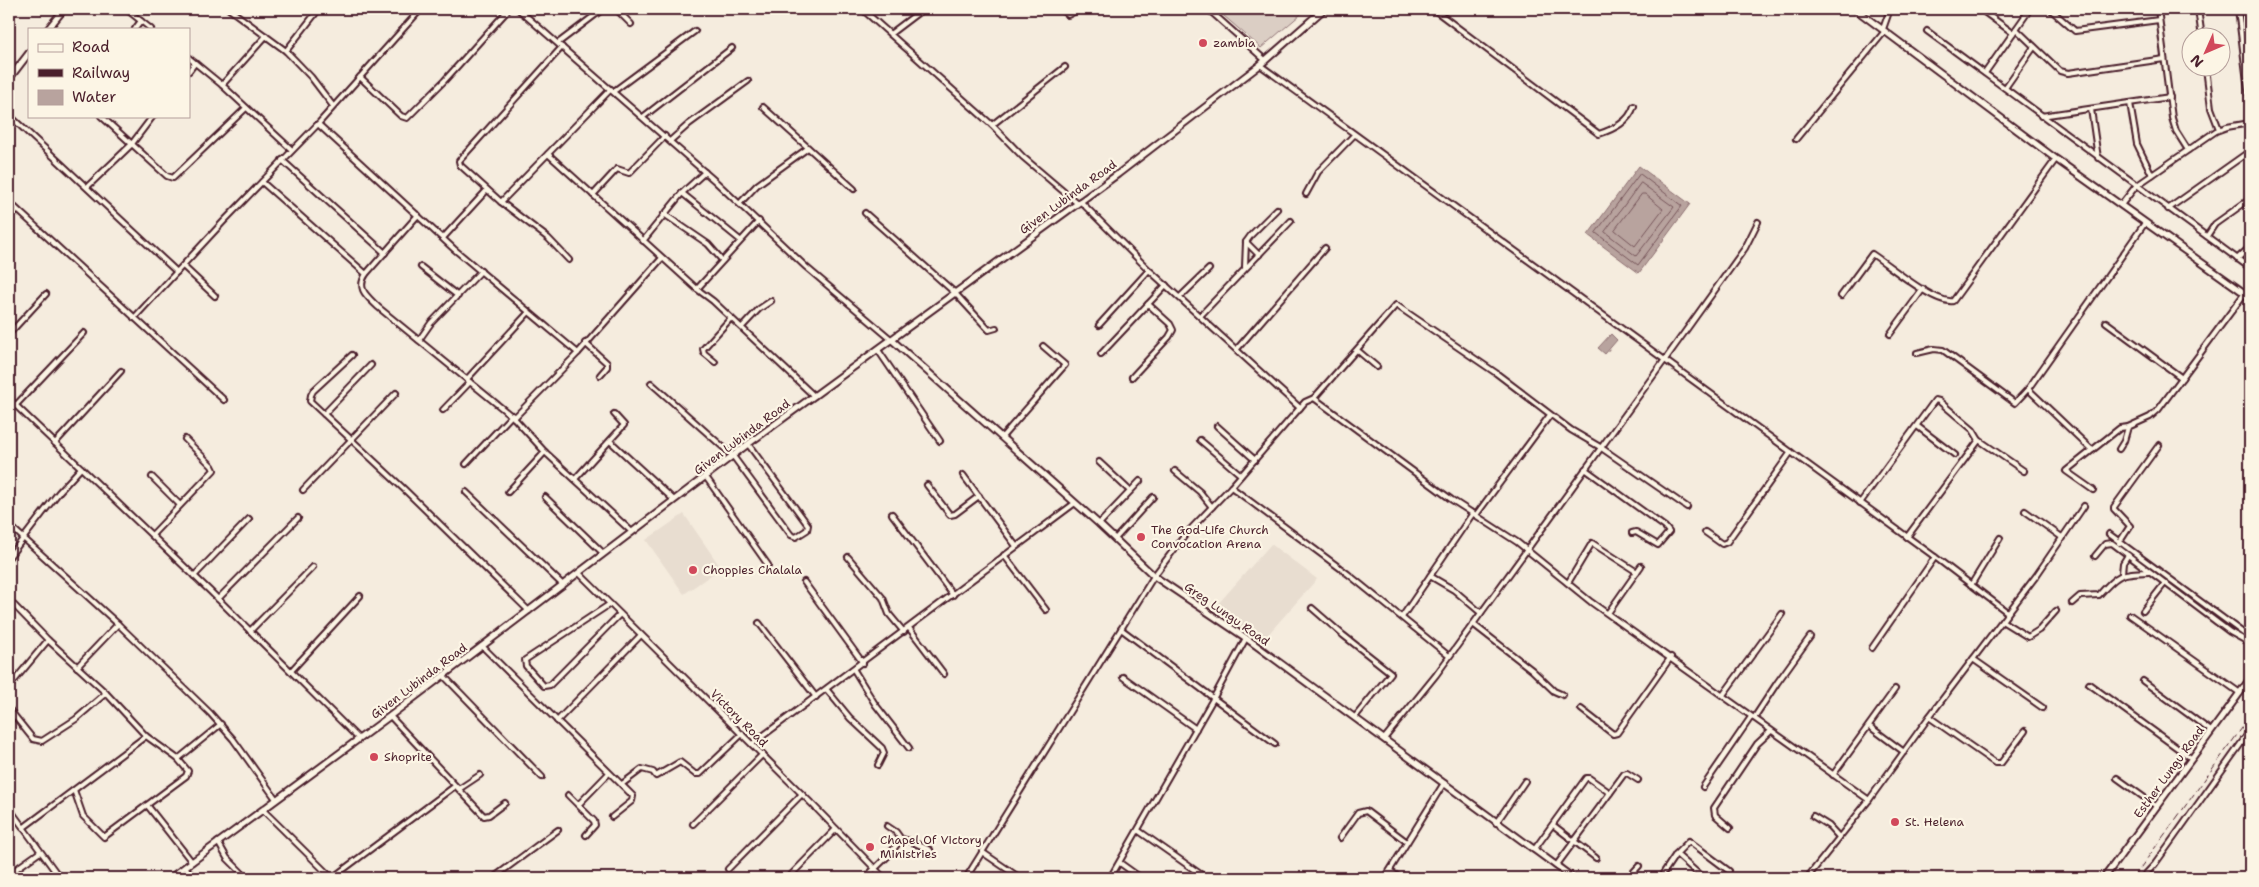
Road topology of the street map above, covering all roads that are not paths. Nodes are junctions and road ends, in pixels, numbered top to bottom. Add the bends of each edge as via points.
1 (64, 9) edge
2 (126, 9) edge
3 (229, 9) edge
4 (239, 9) edge
5 (319, 9) edge
6 (420, 9) edge
7 (509, 9) edge
8 (518, 9) edge
9 (603, 9) edge
10 (616, 9) edge
11 (862, 9) edge
12 (923, 9) edge
13 (1060, 9) edge
14 (1080, 9) edge
15 (1208, 9) edge
16 (1324, 9) edge
17 (1433, 9) edge
18 (1855, 9) edge
19 (1890, 9) edge
20 (1980, 9) edge
21 (2029, 9) edge
22 (2050, 9) edge
23 (2158, 9) edge
24 (2198, 9) edge
25 (2238, 9) edge
26 (236, 14) junction
27 (2159, 20) junction
28 (141, 21) junction
29 (630, 24) dead end
30 (49, 28) edge
31 (136, 28) edge
32 (150, 28) edge
33 (2201, 28) edge
34 (1884, 30) junction
35 (696, 31) dead end
36 (1927, 31) dead end
37 (2014, 31) junction
38 (890, 34) junction
39 (266, 36) junction
40 (560, 45) junction
41 (2034, 47) junction
42 (732, 48) dead end
43 (286, 51) junction
44 (28, 54) edge
45 (190, 59) edge
46 (2164, 59) junction
47 (1265, 60) junction
48 (195, 63) junction
49 (1260, 65) junction
50 (1065, 67) dead end
51 (190, 70) edge
52 (1985, 73) junction
53 (360, 76) junction
54 (2207, 78) edge
55 (9, 79) edge
56 (748, 80) dead end
57 (222, 85) junction
58 (2005, 88) junction
59 (612, 90) junction
60 (2170, 98) junction
61 (2130, 103) junction
62 (333, 106) junction
63 (1634, 106) dead end
64 (2250, 106) edge
65 (763, 107) dead end
66 (246, 108) junction
67 (2091, 109) junction
68 (9, 114) edge
69 (2041, 116) junction
70 (642, 117) junction
71 (103, 118) edge
72 (151, 118) edge
73 (2250, 123) edge
74 (318, 124) junction
75 (992, 126) junction
76 (2219, 129) junction
77 (1354, 135) junction
78 (665, 136) junction
79 (1796, 139) dead end
80 (670, 141) junction
81 (131, 145) junction
82 (808, 148) junction
83 (292, 150) junction
84 (2188, 150) junction
85 (2250, 151) edge
86 (548, 154) junction
87 (2098, 158) junction
88 (2056, 159) junction
89 (282, 160) junction
90 (705, 172) junction
91 (2152, 175) junction
92 (262, 182) junction
93 (2136, 186) junction
94 (87, 187) junction
95 (854, 189) dead end
96 (487, 190) junction
97 (682, 193) junction
98 (1306, 194) dead end
99 (593, 195) junction
100 (2250, 199) edge
101 (9, 202) edge
102 (502, 202) junction
103 (1079, 202) junction
104 (740, 203) junction
105 (2122, 205) junction
106 (2168, 208) junction
107 (1277, 209) dead end
108 (864, 213) dead end
109 (664, 214) junction
110 (418, 215) junction
111 (759, 221) junction
112 (1291, 221) dead end
113 (1758, 222) dead end
114 (2145, 223) junction
115 (2207, 236) junction
116 (443, 238) junction
117 (643, 240) junction
118 (740, 240) junction
119 (1246, 242) junction
120 (2250, 247) edge
121 (1325, 248) dead end
122 (385, 253) junction
123 (1259, 255) junction
124 (662, 258) junction
125 (2237, 259) junction
126 (569, 260) dead end
127 (722, 260) junction
128 (183, 266) junction
129 (421, 267) dead end
130 (1245, 267) junction
131 (2250, 268) edge
132 (1209, 269) dead end
133 (1150, 270) junction
134 (481, 271) junction
135 (177, 272) junction
136 (366, 274) junction
137 (1166, 285) junction
138 (697, 289) junction
139 (1923, 289) junction
140 (954, 292) junction
141 (2245, 293) junction
142 (46, 294) dead end
143 (215, 296) dead end
144 (458, 296) junction
145 (1840, 296) dead end
146 (1180, 297) junction
147 (2250, 297) edge
148 (771, 301) dead end
149 (1148, 304) junction
150 (529, 312) junction
151 (1200, 316) junction
152 (134, 318) junction
153 (732, 318) junction
154 (2106, 322) dead end
155 (1099, 325) dead end
156 (742, 327) junction
157 (996, 328) dead end
158 (84, 333) dead end
159 (9, 334) edge
160 (1890, 334) dead end
161 (418, 340) junction
162 (892, 340) junction
163 (585, 343) junction
164 (1043, 346) dead end
165 (1237, 349) junction
166 (878, 350) junction
167 (1357, 350) junction
168 (578, 353) junction
169 (1102, 354) dead end
170 (1917, 354) dead end
171 (352, 355) dead end
172 (1664, 361) junction
173 (715, 362) dead end
174 (371, 365) dead end
175 (1378, 366) dead end
176 (121, 371) dead end
177 (600, 375) dead end
178 (1132, 377) dead end
179 (2182, 378) junction
180 (468, 381) junction
181 (651, 383) dead end
182 (2028, 389) junction
183 (396, 393) dead end
184 (814, 396) junction
185 (1314, 398) junction
186 (9, 399) edge
187 (224, 400) dead end
188 (15, 406) junction
189 (1300, 408) junction
190 (443, 410) dead end
191 (324, 414) junction
192 (614, 414) dead end
193 (1550, 415) junction
194 (513, 417) junction
195 (1217, 426) dead end
196 (1917, 426) junction
197 (2128, 427) junction
198 (1002, 437) junction
199 (185, 440) dead end
200 (351, 440) junction
201 (1200, 440) dead end
202 (1979, 440) junction
203 (610, 441) junction
204 (940, 441) dead end
205 (55, 443) junction
206 (748, 444) junction
207 (2158, 445) dead end
208 (1600, 447) junction
209 (2119, 449) dead end
210 (2092, 450) junction
211 (545, 452) junction
212 (1790, 452) junction
213 (1955, 455) dead end
214 (733, 456) junction
215 (1255, 460) junction
216 (1099, 462) dead end
217 (466, 464) dead end
218 (81, 468) junction
219 (1585, 469) junction
220 (1175, 471) dead end
221 (2024, 471) dead end
222 (963, 475) dead end
223 (1241, 476) junction
224 (152, 477) dead end
225 (706, 477) junction
226 (575, 479) junction
227 (1140, 481) dead end
228 (927, 485) dead end
229 (1231, 487) junction
230 (303, 490) dead end
231 (2093, 490) dead end
232 (1130, 491) junction
233 (466, 492) dead end
234 (508, 492) dead end
235 (979, 496) junction
236 (1153, 497) dead end
237 (545, 498) dead end
238 (674, 500) junction
239 (1075, 503) junction
240 (1860, 503) junction
241 (180, 505) junction
242 (2084, 506) dead end
243 (1212, 507) junction
244 (1686, 507) dead end
245 (2026, 510) dead end
246 (892, 514) dead end
247 (1475, 514) junction
248 (298, 518) dead end
249 (249, 519) dead end
250 (1099, 524) junction
251 (9, 525) edge
252 (632, 532) junction
253 (1706, 532) dead end
254 (1632, 533) dead end
255 (2109, 534) dead end
256 (152, 535) junction
257 (1907, 537) junction
258 (24, 538) junction
259 (2000, 538) dead end
260 (2063, 538) junction
261 (1115, 539) junction
262 (2119, 542) junction
263 (1016, 546) junction
264 (1526, 551) junction
265 (603, 553) junction
266 (1004, 555) junction
267 (2128, 555) junction
268 (2095, 556) dead end
269 (9, 557) edge
270 (848, 557) dead end
271 (1935, 557) junction
272 (768, 565) dead end
273 (1641, 566) dead end
274 (313, 567) dead end
275 (1637, 572) junction
276 (2149, 572) junction
277 (579, 573) junction
278 (2122, 573) junction
279 (194, 576) junction
280 (1154, 576) junction
281 (1430, 576) junction
282 (804, 582) dead end
283 (1568, 583) junction
284 (2165, 583) junction
285 (563, 585) junction
286 (1971, 585) junction
287 (953, 595) junction
288 (360, 596) dead end
289 (218, 599) junction
290 (9, 600) edge
291 (2072, 603) dead end
292 (610, 604) junction
293 (1312, 608) dead end
294 (1046, 610) dead end
295 (529, 611) junction
296 (2056, 611) dead end
297 (2143, 611) dead end
298 (1481, 612) junction
299 (2007, 612) junction
300 (1608, 613) junction
301 (620, 614) junction
302 (1782, 614) dead end
303 (2130, 615) dead end
304 (1402, 617) junction
305 (2002, 621) junction
306 (759, 623) dead end
307 (118, 624) junction
308 (1473, 624) junction
309 (909, 628) junction
310 (1121, 629) junction
311 (250, 631) junction
312 (904, 632) junction
313 (641, 635) junction
314 (1810, 637) dead end
315 (1246, 638) junction
316 (2250, 638) edge
317 (48, 640) junction
318 (2250, 644) edge
319 (482, 646) junction
320 (1872, 648) dead end
321 (1449, 656) junction
322 (1671, 657) junction
323 (1973, 659) junction
324 (863, 663) junction
325 (76, 667) junction
326 (854, 670) junction
327 (292, 671) junction
328 (944, 674) dead end
329 (443, 675) junction
330 (1123, 677) dead end
331 (2250, 679) edge
332 (2143, 681) dead end
333 (2089, 684) dead end
334 (9, 687) edge
335 (1894, 689) dead end
336 (827, 690) junction
337 (106, 693) junction
338 (2240, 693) junction
339 (1563, 695) dead end
340 (1723, 695) junction
341 (816, 697) junction
342 (1213, 699) junction
343 (2043, 708) dead end
344 (9, 709) edge
345 (1581, 709) dead end
346 (390, 716) junction
347 (1355, 717) junction
348 (1753, 717) junction
349 (1928, 717) junction
350 (557, 721) junction
351 (221, 724) junction
352 (1870, 726) junction
353 (1196, 729) junction
354 (1771, 731) junction
355 (2025, 731) dead end
356 (2211, 731) junction
357 (2250, 731) edge
358 (742, 734) junction
359 (146, 736) junction
360 (358, 738) junction
361 (1384, 739) junction
362 (752, 744) junction
363 (1274, 744) dead end
364 (909, 748) dead end
365 (1904, 752) junction
366 (763, 754) junction
367 (2191, 758) junction
368 (178, 759) junction
369 (878, 765) dead end
370 (609, 773) junction
371 (480, 775) dead end
372 (1833, 775) junction
373 (542, 777) dead end
374 (2117, 778) dead end
375 (1638, 780) dead end
376 (1525, 781) dead end
377 (1444, 783) junction
378 (622, 784) junction
379 (456, 786) junction
380 (1703, 787) dead end
381 (74, 790) junction
382 (459, 790) junction
383 (1610, 793) junction
384 (802, 794) junction
385 (568, 795) dead end
386 (276, 799) junction
387 (1869, 800) junction
388 (505, 803) dead end
389 (147, 805) junction
390 (578, 805) junction
391 (2156, 806) junction
392 (9, 808) edge
393 (263, 810) junction
394 (1813, 816) dead end
395 (612, 817) dead end
396 (1496, 823) junction
397 (693, 824) dead end
398 (1553, 824) junction
399 (887, 826) dead end
400 (23, 828) junction
401 (1730, 828) dead end
402 (836, 829) junction
403 (558, 830) dead end
404 (1139, 831) junction
405 (586, 835) dead end
406 (1839, 837) junction
407 (1340, 838) dead end
408 (901, 839) junction
409 (218, 842) junction
410 (1407, 842) junction
411 (1575, 842) junction
412 (930, 850) dead end
413 (1534, 850) junction
414 (40, 852) junction
415 (982, 852) junction
416 (1676, 854) junction
417 (1596, 858) dead end
418 (192, 862) junction
419 (1120, 862) junction
420 (1556, 866) junction
421 (1639, 866) dead end
422 (185, 867) junction
423 (728, 869) dead end
424 (874, 869) junction
425 (1390, 871) junction
426 (1729, 871) dead end
427 (9, 874) edge
428 (1566, 876) edge
429 (60, 878) edge
430 (170, 878) edge
431 (194, 878) edge
432 (247, 878) edge
433 (332, 878) edge
434 (493, 878) edge
435 (788, 878) edge
436 (865, 878) edge
437 (884, 878) edge
438 (966, 878) edge
439 (1020, 878) edge
440 (1110, 878) edge
441 (1141, 878) edge
442 (1206, 878) edge
443 (1385, 878) edge
444 (1400, 878) edge
445 (1572, 878) edge
446 (1628, 878) edge
447 (1660, 878) edge
448 (1703, 878) edge
449 (1807, 878) edge
450 (2104, 878) edge
451 (2142, 878) edge

1 - 30 street
2 - 28 street
3 - 26 street
4 - 26 street
5 - 43 street
6 - 53 street
7 - 53 street via 407,118
8 - 40 street
9 - 40 street
10 - 29 street
11 - 38 street
12 - 38 street
13 - 14 street via 1068,15
15 - 47 street
16 - 47 street, Given Lubinda Road
17 - 63 street via 1599,134 1620,126
18 - 34 street
19 - 34 street
20 - 37 street
21 - 37 street
22 - 27 street via 2075,31
23 - 27 street
24 - 33 street
25 - 64 street
26 - 39 street
27 - 46 street
28 - 31 street
28 - 32 street
34 - 79 street
34 - 88 street
35 - 59 street
36 - 52 street
37 - 41 street
37 - 52 street
38 - 75 street
39 - 43 street
39 - 57 street
40 - 59 street
40 - 96 street via 459,161
41 - 46 street via 2056,68 2068,73
41 - 58 street
42 - 70 street
43 - 62 street
44 - 55 street
45 - 48 street
46 - 60 street
47 - 49 street, Given Lubinda Road
48 - 51 street
48 - 57 street
49 - 77 street
49 - 103 street, Given Lubinda Road
50 - 75 street
52 - 58 street
53 - 62 street
54 - 76 street via 2211,108
56 - 80 street
57 - 66 street
58 - 69 street
59 - 70 street
59 - 86 street
60 - 61 street
60 - 84 street via 2176,131
61 - 67 street
61 - 91 street via 2137,144
62 - 74 street
65 - 82 street
66 - 81 street via 173,178
66 - 83 street
67 - 69 street
67 - 87 street
68 - 94 street
69 - 87 street
70 - 78 street
71 - 81 street
72 - 81 street
73 - 76 street
74 - 83 street
74 - 110 street
75 - 103 street via 1023,157
76 - 84 street
77 - 98 street via 1318,172
77 - 172 street
78 - 80 street
78 - 99 street via 630,172 627,174 617,169
80 - 90 street
81 - 94 street
82 - 95 street
82 - 104 street via 757,185
83 - 89 street
84 - 91 street
85 - 106 street
86 - 99 street
86 - 102 street
87 - 93 street
88 - 105 street
88 - 139 street via 1953,301 1945,301
89 - 92 street
89 - 122 street
90 - 97 street
90 - 104 street
91 - 93 street
92 - 128 street
92 - 136 street
93 - 105 street
93 - 106 street
94 - 135 street
96 - 102 street
96 - 116 street
97 - 109 street
97 - 118 street
99 - 117 street
100 - 115 street via 2215,224
101 - 152 street
102 - 126 street via 548,238
103 - 133 street
103 - 140 street, Given Lubinda Road
104 - 111 street
105 - 114 street
106 - 115 street
107 - 119 street
108 - 140 street
109 - 117 street
109 - 127 street via 708,244
110 - 116 street
110 - 122 street
111 - 118 street
111 - 162 street via 806,267
112 - 123 street
113 - 172 street via 1745,248
114 - 141 street
114 - 182 street
115 - 125 street
116 - 134 street
117 - 124 street
118 - 127 street
119 - 123 street
119 - 130 street
120 - 125 street
121 - 165 street
122 - 136 street
123 - 130 street
124 - 138 street
124 - 163 street
125 - 131 street
127 - 138 street
128 - 135 street
128 - 143 street
129 - 144 street
130 - 151 street
132 - 146 street
133 - 137 street
133 - 155 street
134 - 144 street
134 - 150 street
135 - 152 street
136 - 161 street via 361,284 363,292
137 - 146 street
137 - 149 street
138 - 153 street
139 - 145 street via 1872,254
139 - 160 street
140 - 157 street via 989,330
140 - 162 street, Given Lubinda Road
141 - 147 street
141 - 179 street
142 - 159 street
144 - 161 street
146 - 151 street
148 - 156 street
149 - 169 street
149 - 178 street via 1173,330
150 - 168 street
150 - 180 street
151 - 165 street
152 - 187 street
153 - 156 street
153 - 173 street via 703,349
154 - 179 street
156 - 184 street
158 - 188 street
161 - 180 street
162 - 166 street, Given Lubinda Road
162 - 198 street, Greg Lungu Road
163 - 168 street
163 - 177 street via 607,362
164 - 198 street via 1065,365
165 - 189 street
166 - 184 street, Given Lubinda Road
166 - 204 street
167 - 175 street
167 - 185 street
167 - 193 street via 1398,305
168 - 194 street
170 - 182 street via 1943,350 2015,403
171 - 191 street via 310,394 310,401
172 - 208 street
172 - 212 street
174 - 191 street
176 - 205 street
179 - 197 street via 2158,410
180 - 190 street
180 - 194 street
181 - 214 street
182 - 210 street
183 - 200 street
184 - 206 street, Given Lubinda Road
185 - 189 street
185 - 247 street
186 - 188 street
188 - 205 street
189 - 215 street
191 - 200 street
192 - 203 street via 624,425
193 - 208 street
193 - 247 street
194 - 211 street
194 - 217 street
195 - 215 street
196 - 202 street via 1932,402 1938,401 1973,430
196 - 213 street
196 - 240 street
197 - 209 street
197 - 210 street via 2120,428
198 - 239 street, Greg Lungu Road
199 - 241 street via 214,470
200 - 230 street
200 - 295 street
201 - 223 street
202 - 221 street
202 - 257 street
203 - 226 street
203 - 238 street
205 - 218 street
206 - 214 street, Given Lubinda Road
206 - 214 street via 808,525 807,530 794,538 791,535
207 - 262 street via 2114,507 2130,526
208 - 219 street
208 - 244 street
210 - 231 street via 2066,471
211 - 226 street
211 - 234 street
212 - 240 street
212 - 253 street via 1727,542 1722,544
214 - 225 street, Given Lubinda Road
215 - 223 street
216 - 232 street
218 - 256 street
218 - 258 street
219 - 254 street via 1669,532 1658,545 1636,532
219 - 264 street
220 - 243 street
222 - 235 street
223 - 229 street
224 - 241 street
225 - 238 street, Given Lubinda Road
225 - 272 street
226 - 252 street
227 - 232 street
228 - 235 street via 950,514 955,514
229 - 243 street
229 - 304 street
232 - 250 street
233 - 285 street
235 - 263 street
236 - 261 street
237 - 265 street
238 - 252 street, Given Lubinda Road
239 - 250 street, Greg Lungu Road
239 - 263 street
240 - 257 street
241 - 256 street
242 - 260 street
243 - 280 street via 1185,535
245 - 260 street
246 - 287 street
247 - 264 street
247 - 281 street
248 - 289 street
249 - 279 street
250 - 261 street, Greg Lungu Road
251 - 258 street
252 - 265 street, Given Lubinda Road
255 - 262 street
256 - 279 street
257 - 271 street
258 - 269 street
258 - 307 street
259 - 286 street
260 - 299 street
261 - 280 street, Greg Lungu Road
262 - 316 street
263 - 266 street
264 - 283 street
264 - 298 street
265 - 277 street, Given Lubinda Road
266 - 287 street
266 - 294 street
267 - 268 street via 2109,542
267 - 276 street
267 - 278 street
270 - 312 street via 882,598 889,614
271 - 286 street
271 - 320 street
273 - 275 street
274 - 311 street
275 - 283 street via 1592,543
275 - 300 street
276 - 278 street
276 - 284 street
277 - 285 street, Given Lubinda Road
277 - 292 street, Victory Road
278 - 291 street via 2099,595 2080,596
279 - 289 street
280 - 310 street
280 - 315 street, Greg Lungu Road
281 - 298 street
281 - 304 street
282 - 324 street
283 - 300 street
284 - 297 street
284 - 318 street
285 - 295 street, Given Lubinda Road
286 - 299 street
287 - 309 street
288 - 327 street
289 - 311 street
290 - 317 street
292 - 301 street, Victory Road
292 - 301 street via 525,660 526,666 544,686 550,685
293 - 347 street via 1391,673
295 - 319 street, Given Lubinda Road
296 - 305 street via 2028,637
298 - 308 street
299 - 305 street
300 - 322 street
301 - 313 street, Victory Road
302 - 340 street
303 - 338 street
304 - 321 street
305 - 323 street
306 - 341 street
307 - 325 street
307 - 351 street
308 - 321 street
308 - 339 street
309 - 312 street
309 - 328 street
310 - 342 street
310 - 415 street
311 - 327 street
312 - 324 street
313 - 350 street
313 - 358 street, Victory Road
314 - 348 street
315 - 342 street
315 - 347 street, Greg Lungu Road
317 - 325 street
317 - 334 street
319 - 329 street, Given Lubinda Road
319 - 350 street
321 - 361 street
322 - 340 street
322 - 345 street via 1617,733 1613,734
323 - 343 street
323 - 349 street
324 - 326 street
325 - 337 street
326 - 336 street
326 - 364 street
327 - 360 street
329 - 346 street, Given Lubinda Road
329 - 373 street
330 - 353 street
331 - 338 street, Esther Lungu Road
332 - 356 street
333 - 367 street
335 - 352 street
336 - 341 street
336 - 369 street via 850,718 882,748 884,754
337 - 344 street via 76,719 42,741 33,739
337 - 359 street
338 - 356 street, Esther Lungu Road
340 - 348 street
341 - 362 street
342 - 353 street
342 - 363 street
346 - 360 street, Given Lubinda Road
346 - 379 street
347 - 361 street, Greg Lungu Road
348 - 354 street
348 - 380 street
349 - 355 street via 1995,763 2001,763
349 - 365 street
350 - 370 street
351 - 368 street
351 - 386 street
352 - 365 street
352 - 372 street
353 - 404 street
354 - 372 street
354 - 401 street via 1757,744 1714,808 1715,815
356 - 367 street, Esther Lungu Road
357 - 451 street
358 - 362 street, Victory Road
358 - 378 street via 700,774 695,774 680,762 656,776 642,770
359 - 368 street
359 - 381 street
360 - 386 street, Given Lubinda Road
361 - 377 street, Greg Lungu Road
362 - 366 street, Victory Road
365 - 387 street
366 - 384 street, Victory Road
366 - 397 street
367 - 391 street, Esther Lungu Road
368 - 389 street via 188,770 188,775
370 - 378 street
370 - 390 street
371 - 382 street
372 - 387 street
374 - 391 street
375 - 383 street via 1627,772
376 - 396 street
377 - 396 street, Greg Lungu Road
377 - 410 street
378 - 395 street via 634,798
379 - 382 street
379 - 433 street
381 - 389 street via 83,816 102,836 107,836
381 - 400 street
382 - 388 street via 484,816 489,816
383 - 398 street via 1586,778
383 - 411 street
384 - 402 street, Victory Road
384 - 423 street
385 - 390 street
386 - 393 street, Given Lubinda Road
387 - 406 street
389 - 418 street
390 - 405 street via 594,823
391 - 450 street, Esther Lungu Road
392 - 400 street
393 - 409 street, Given Lubinda Road
393 - 433 street
394 - 406 street
396 - 413 street, Greg Lungu Road
398 - 411 street
398 - 413 street
399 - 408 street
400 - 414 street
402 - 424 street, Victory Road
402 - 435 street
403 - 434 street
404 - 419 street
404 - 442 street
406 - 449 street
407 - 410 street via 1358,814 1366,811
408 - 412 street
408 - 424 street
409 - 418 street, Given Lubinda Road
409 - 432 street
410 - 425 street
411 - 417 street
411 - 420 street
413 - 420 street, Greg Lungu Road
414 - 427 street
414 - 429 street
415 - 438 street
415 - 439 street
416 - 426 street via 1690,842
416 - 447 street
416 - 448 street
418 - 422 street, Given Lubinda Road
419 - 440 street
419 - 441 street
420 - 428 street, Greg Lungu Road
421 - 446 street
422 - 430 street, Given Lubinda Road
422 - 431 street
424 - 436 street
424 - 437 street, Victory Road
425 - 443 street
425 - 444 street
428 - 445 street, Greg Lungu Road

